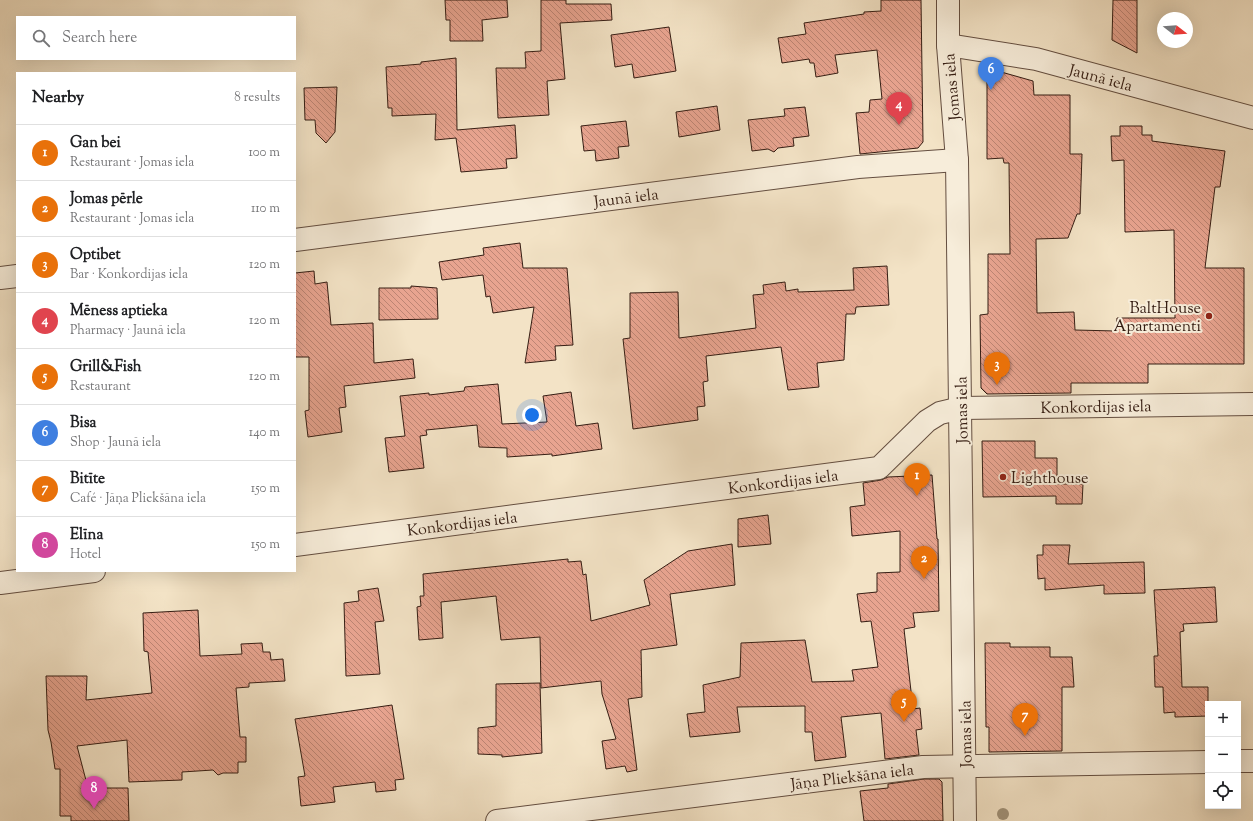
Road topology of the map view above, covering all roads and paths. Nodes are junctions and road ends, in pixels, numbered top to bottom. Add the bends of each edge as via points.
1 (948, 0) edge
2 (948, 45) junction
3 (1253, 118) edge
4 (957, 160) junction
5 (296, 240) edge
6 (16, 276) edge
7 (0, 278) edge
8 (1253, 404) edge
9 (961, 408) junction
10 (296, 545) edge
11 (86, 572) edge
12 (0, 583) edge
13 (1241, 761) edge
14 (1253, 761) edge
15 (1205, 762) edge
16 (965, 765) junction
17 (497, 821) edge
18 (966, 821) edge

1 - 2 street, Jomas iela
2 - 3 street, Jaunā iela via 1036,59
2 - 4 street, Jomas iela
4 - 5 street, Jaunā iela via 858,167
4 - 9 street, Jomas iela
6 - 7 street
8 - 9 street, Konkordijas iela
9 - 10 street, Konkordijas iela via 940,413 927,421 879,468
9 - 16 street, Jomas iela
11 - 12 street
13 - 14 street
15 - 16 street, Jāņa Pliekšāna iela
16 - 17 street, Jāņa Pliekšāna iela via 923,767
16 - 18 street, Jomas iela

